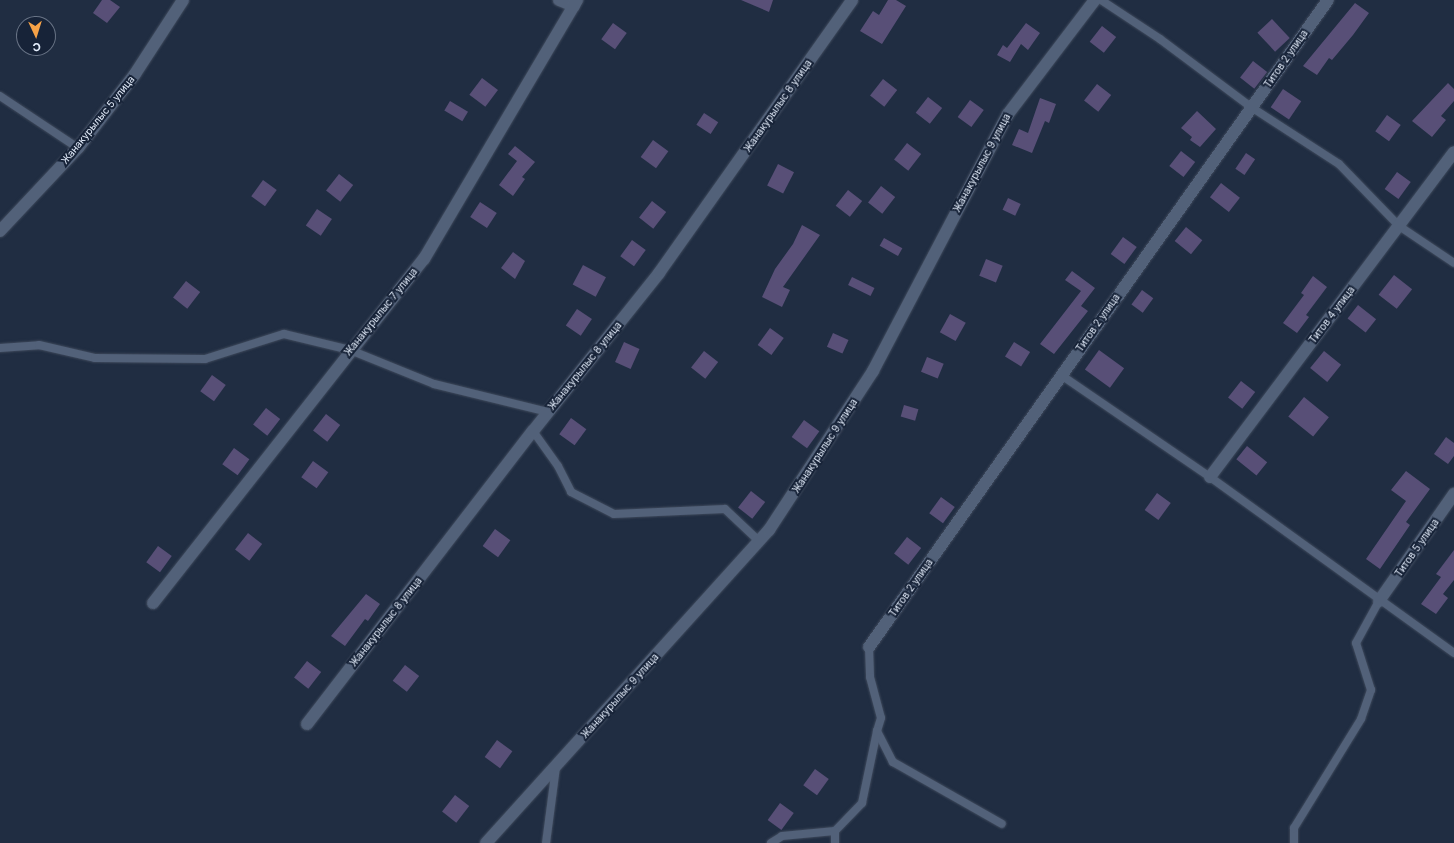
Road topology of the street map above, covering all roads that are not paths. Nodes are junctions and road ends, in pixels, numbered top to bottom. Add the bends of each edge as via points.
1 (183, 0) edge
2 (559, 0) edge
3 (852, 0) edge
4 (1095, 0) edge
5 (1101, 0) edge
6 (1328, 0) edge
7 (575, 3) edge
8 (0, 96) edge
9 (1252, 107) junction
10 (78, 148) junction
11 (1454, 152) edge
12 (1399, 226) junction
13 (0, 231) edge
14 (1454, 262) edge
15 (0, 348) edge
16 (350, 350) junction
17 (1061, 375) junction
18 (548, 412) junction
19 (533, 431) junction
20 (1210, 477) junction
21 (1454, 494) edge
22 (759, 542) junction
23 (1379, 601) junction
24 (153, 603) dead end
25 (869, 647) joint
26 (1454, 653) edge
27 (307, 724) dead end
28 (877, 730) junction
29 (556, 766) junction
30 (1002, 824) dead end
31 (835, 831) junction
32 (486, 843) edge
33 (546, 843) edge
34 (771, 843) edge
35 (834, 843) edge
36 (1294, 843) edge

1 - 10 street, Жанакурылыс 5 улица via 135,74
2 - 7 street
3 - 18 street, Жанакурылыс 8 улица via 659,274
4 - 22 street, Жанакурылыс 9 улица via 1008,114 873,371 770,530
5 - 9 lane via 1160,39
6 - 9 street, Титов 2 улица
7 - 16 street, Жанакурылыс 7 улица via 424,259
8 - 10 lane
9 - 12 lane via 1339,164
9 - 17 street, Титов 2 улица
10 - 13 street, Жанакурылыс 5 улица
11 - 12 street, Титов 4 улица
12 - 14 lane
12 - 20 street, Титов 4 улица
15 - 16 lane via 39,344 95,358 205,359 284,334
16 - 18 lane via 434,384
16 - 24 street, Жанакурылыс 7 улица
17 - 20 lane
17 - 25 street, Титов 2 улица
18 - 19 street, Жанакурылыс 8 улица
19 - 22 lane via 558,466 571,492 614,514 725,509
19 - 27 street, Жанакурылыс 8 улица
20 - 23 lane
21 - 23 street, Титов 5 улица
22 - 29 street, Жанакурылыс 9 улица
23 - 26 lane
23 - 36 lane via 1356,643 1371,690 1366,705 1361,719 1294,828
25 - 28 lane via 870,677 881,718
28 - 30 lane via 893,762
28 - 31 lane via 862,803
29 - 32 street, Жанакурылыс 9 улица
29 - 33 lane
31 - 34 lane via 782,836
31 - 35 lane

